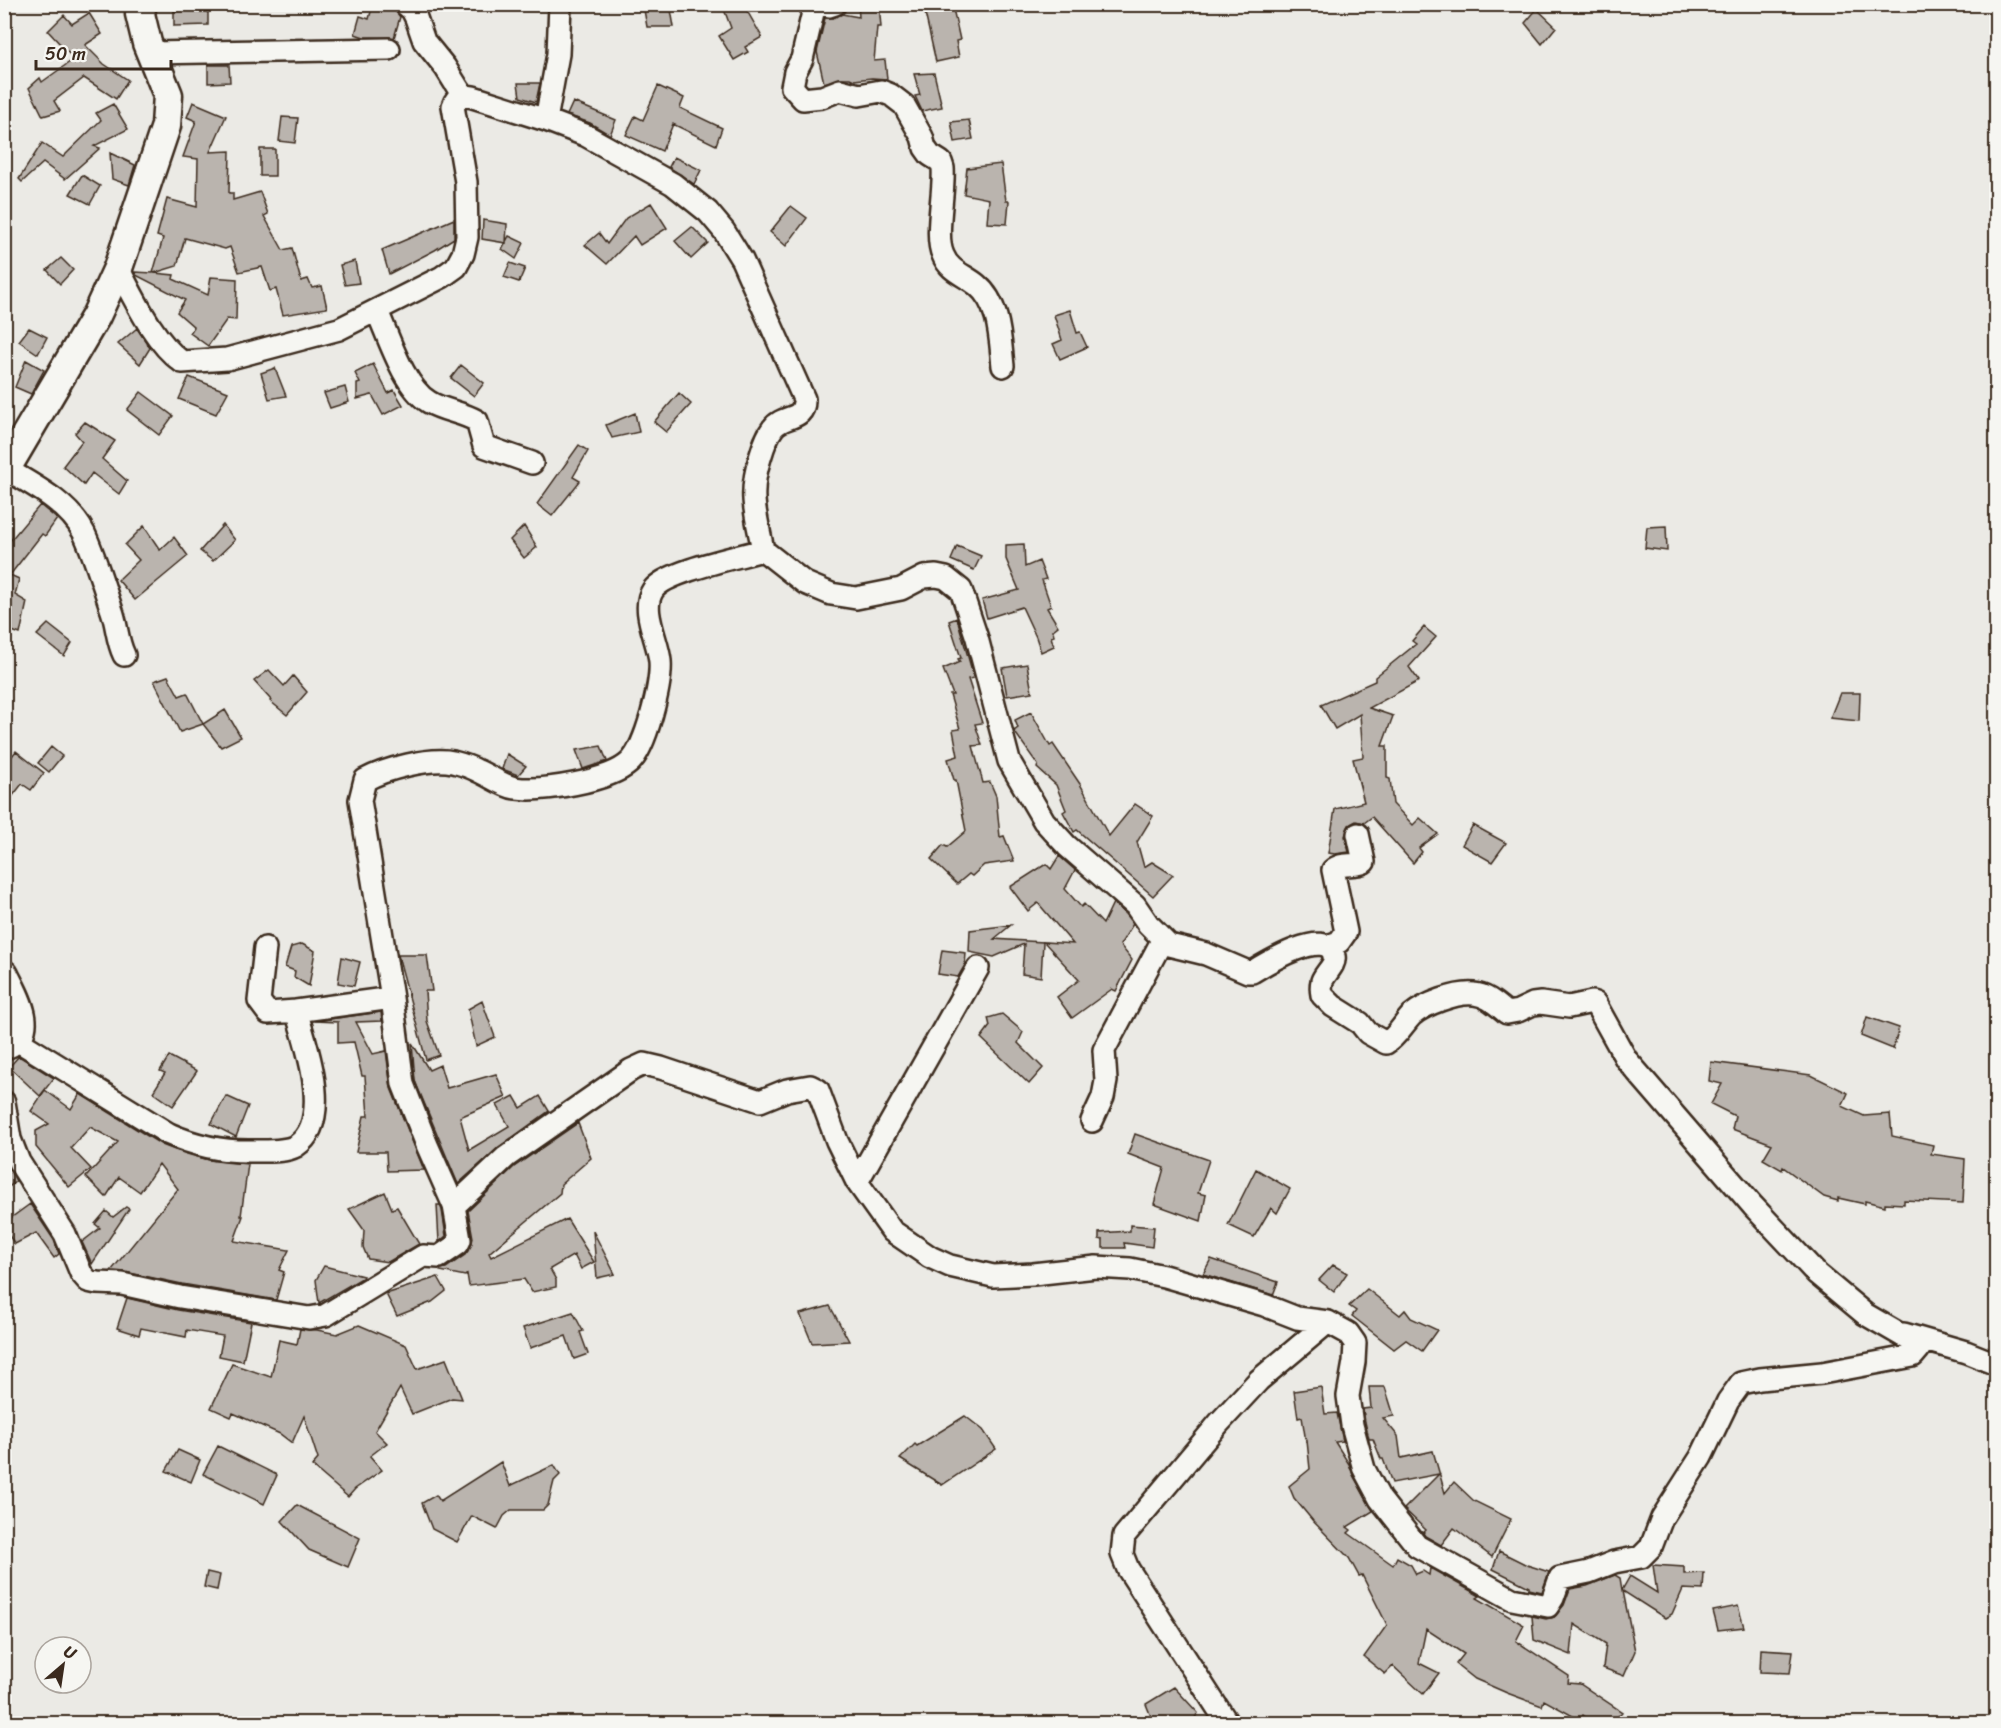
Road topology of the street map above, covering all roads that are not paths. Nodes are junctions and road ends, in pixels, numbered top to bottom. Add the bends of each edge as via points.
1 (142, 4) edge
2 (405, 4) edge
3 (560, 4) edge
4 (815, 4) edge
5 (822, 4) edge
6 (835, 4) edge
7 (389, 49) dead end
8 (151, 53) junction
9 (462, 96) junction
10 (546, 120) junction
11 (118, 268) junction
12 (377, 311) junction
13 (1003, 366) dead end
14 (532, 463) dead end
15 (5, 471) edge
16 (763, 550) junction
17 (124, 655) dead end
18 (1358, 834) dead end
19 (1163, 939) junction
20 (1327, 946) junction
21 (265, 948) dead end
22 (978, 968) dead end
23 (4, 975) edge
24 (392, 998) junction
25 (296, 1011) junction
26 (10, 1042) edge
27 (4, 1102) edge
28 (1092, 1121) dead end
29 (857, 1182) junction
30 (454, 1206) junction
31 (1328, 1322) junction
32 (1892, 1330) junction
33 (1996, 1364) edge
34 (1228, 1724) edge

1 - 8 main road via 140,14
2 - 9 street via 416,18 424,41 446,67
3 - 10 street via 558,54
4 - 13 street via 792,87 803,99 840,90 859,95 881,91 904,105 925,148 943,168 942,255 951,268 977,285 993,308
5 - 6 street
7 - 8 street
8 - 11 main road via 168,94 166,126
9 - 10 street
9 - 12 street via 453,106 466,182 467,237 463,254 456,267 442,277
10 - 16 street via 585,135 673,184 708,212 742,260 804,399 801,412 773,427 754,478 752,493
11 - 12 street via 159,337 182,362 227,359 276,347 339,329
11 - 15 main road via 96,316
12 - 14 street via 404,372 428,402 477,421 484,446
15 - 17 street via 58,504 84,533
16 - 19 street via 806,583 831,594 856,598 936,576 946,578 961,590 1009,761 1029,798 1067,846 1135,905
16 - 24 street via 672,576 653,590 648,609 660,660 659,675 651,718 629,763 603,778 541,789 514,788 451,761 416,763 365,780 360,800
18 - 20 street via 1364,862 1333,870 1346,932 1339,942
19 - 20 street via 1169,945 1206,954 1248,972 1296,949
19 - 28 street via 1104,1050 1106,1081
20 - 32 street via 1334,961 1321,983 1322,995 1383,1042 1389,1042 1411,1016 1438,1000 1474,993 1507,1013 1541,1003 1569,1007 1595,1003 1626,1059 1753,1206 1817,1274 1865,1314
21 - 25 street via 259,1002 268,1012
22 - 29 street
23 - 26 main road via 21,1010 22,1028
24 - 25 street
24 - 30 street via 403,1084
25 - 26 street via 309,1054 315,1112 304,1138 281,1150 241,1151 187,1142
27 - 30 street via 10,1139 19,1162 65,1234 81,1274 88,1281 316,1318 415,1261 439,1257 458,1244
29 - 30 street via 818,1090 810,1086 754,1100 644,1064 506,1157
29 - 31 street via 892,1231 950,1266 993,1276 1096,1267 1130,1269 1264,1305 1297,1318
31 - 32 street via 1348,1332 1355,1343 1348,1396 1352,1425 1364,1468 1401,1528 1417,1546 1512,1599 1548,1606 1560,1578 1641,1557 1651,1547 1662,1518 1741,1383 1822,1373 1917,1353 1916,1343
31 - 34 street via 1259,1380 1124,1536 1122,1554 1128,1569
32 - 33 street

